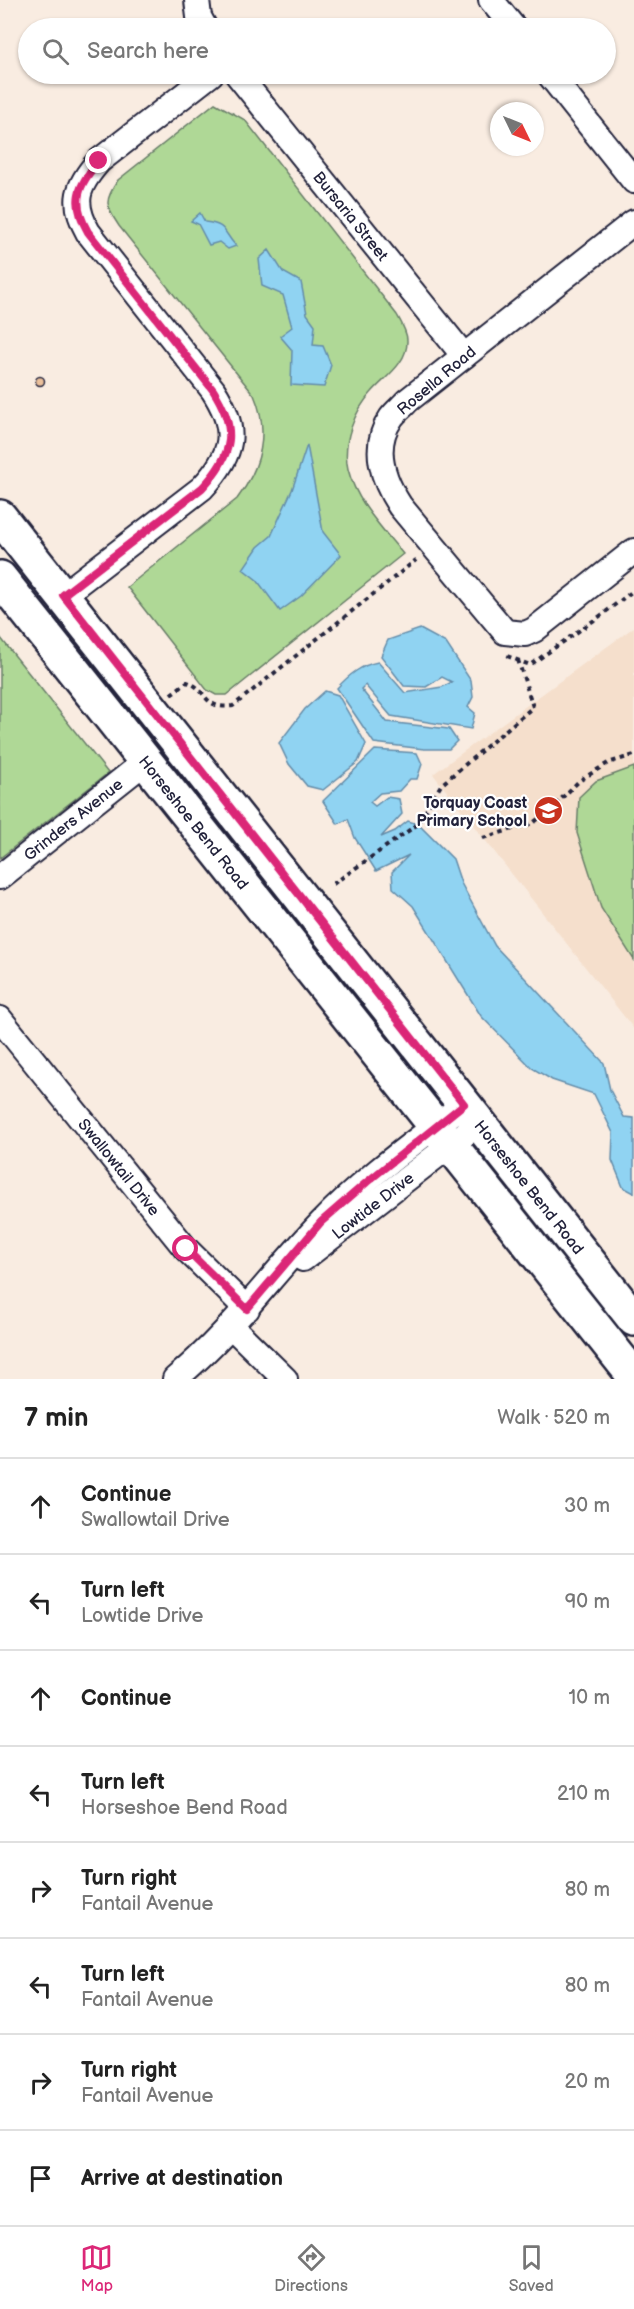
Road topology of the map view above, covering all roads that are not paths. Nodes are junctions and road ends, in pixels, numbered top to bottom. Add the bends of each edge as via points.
1 (197, 0) edge
2 (491, 0) edge
3 (199, 18) edge
4 (506, 18) edge
5 (198, 84) edge
6 (245, 84) edge
7 (557, 84) edge
8 (634, 181) edge
9 (634, 222) edge
10 (465, 356) junction
11 (0, 517) edge
12 (634, 551) edge
13 (34, 560) junction
14 (2, 583) edge
15 (63, 595) junction
16 (146, 760) junction
17 (0, 877) edge
18 (0, 1019) edge
19 (472, 1114) junction
20 (443, 1136) junction
21 (632, 1314) edge
22 (239, 1318) junction
23 (602, 1335) junction
24 (634, 1376) edge
25 (175, 1379) edge
26 (285, 1379) edge

1 - 3 street
2 - 4 street
5 - 15 street via 99,161 85,178 78,196 79,216 224,407 230,427 228,449 218,471 202,488
6 - 10 street, Bursaria Street
7 - 8 street
9 - 10 street, Rosella Road
10 - 12 street, Rosella Road via 391,418 380,453 388,488 400,506 494,622 513,634 534,630
11 - 13 street, Horseshoe Bend Road
13 - 14 street
13 - 15 street, Horseshoe Bend Road
14 - 16 street, Horseshoe Bend Road
15 - 19 street, Horseshoe Bend Road
16 - 17 street, Grinders Avenue
16 - 20 street, Horseshoe Bend Road
18 - 22 street, Swallowtail Drive
19 - 20 street, Lowtide Drive
19 - 21 street, Horseshoe Bend Road
20 - 22 street, Lowtide Drive via 379,1203 267,1286
20 - 23 street, Horseshoe Bend Road
21 - 23 street
22 - 25 street, Lowtide Drive
22 - 26 street, Swallowtail Drive
23 - 24 street, Horseshoe Bend Road

